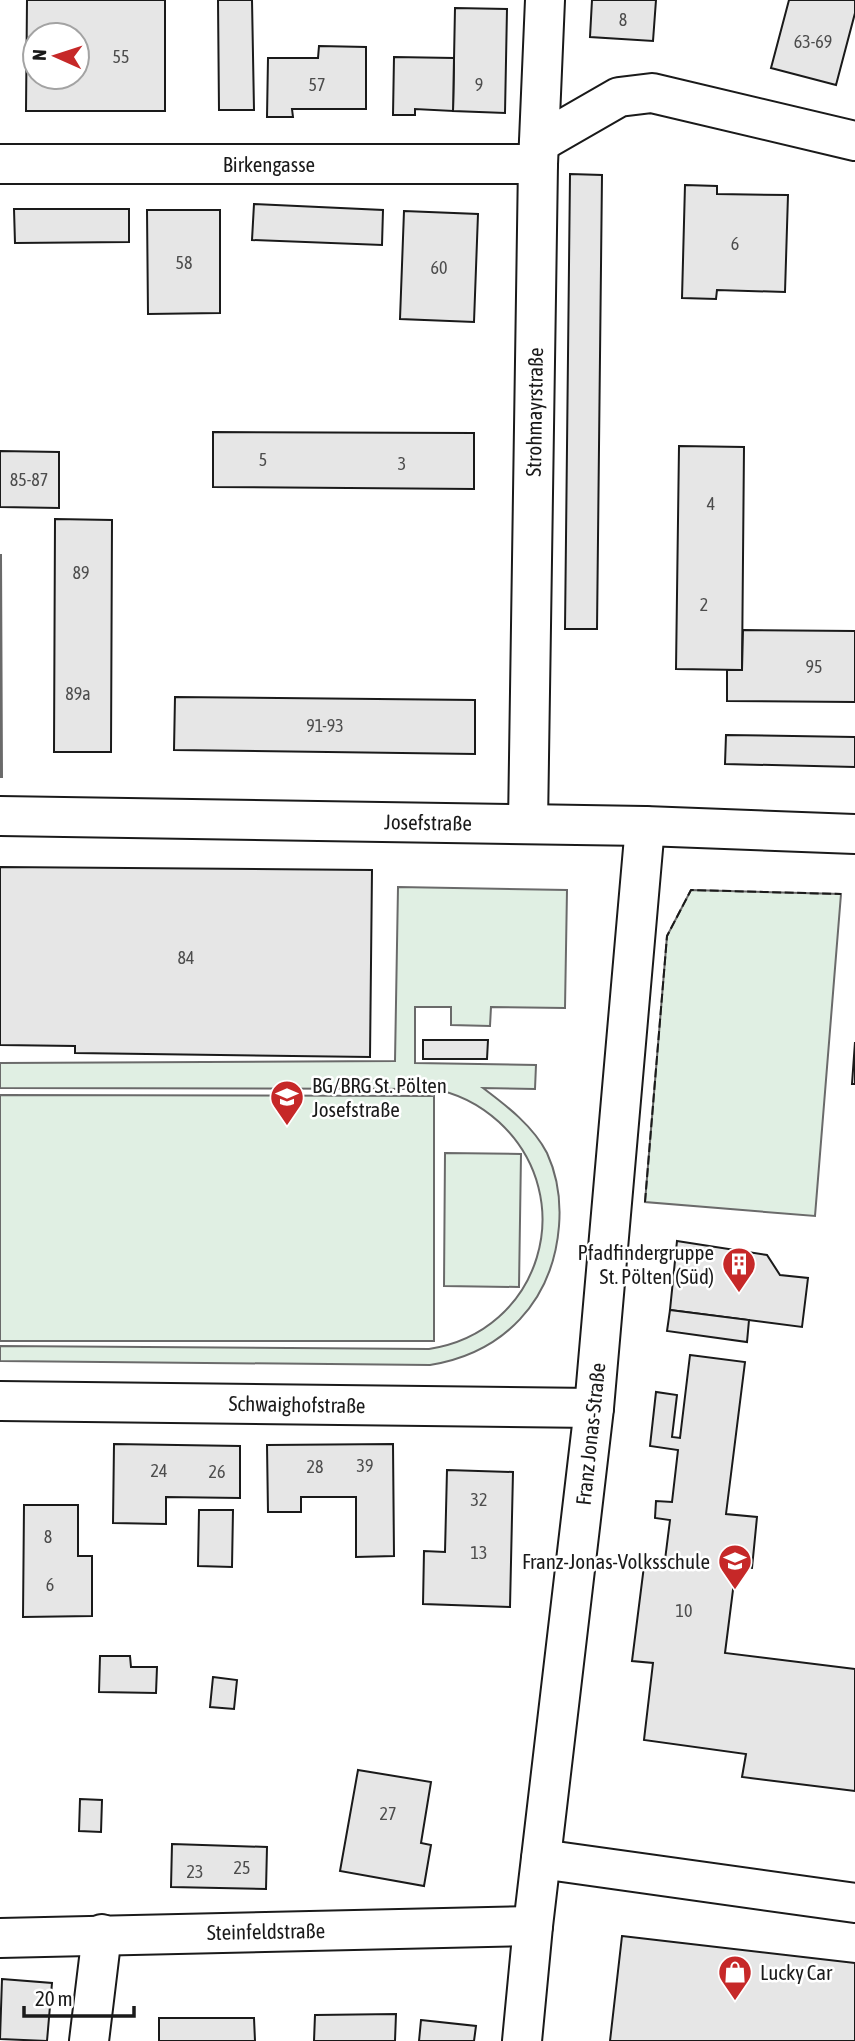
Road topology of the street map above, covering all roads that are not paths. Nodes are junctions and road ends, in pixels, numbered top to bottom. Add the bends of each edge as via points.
1 (545, 0) edge
2 (855, 141) edge
3 (538, 154) junction
4 (0, 164) edge
5 (0, 816) edge
6 (528, 824) junction
7 (645, 826) junction
8 (855, 834) edge
9 (0, 1401) edge
10 (594, 1408) junction
11 (541, 1859) junction
12 (855, 1903) edge
13 (533, 1926) junction
14 (103, 1934) junction
15 (0, 1938) edge
16 (89, 2041) edge
17 (522, 2041) edge

1 - 3 street, Strohmayrstraße
2 - 3 street, Birkengasse via 652,93 619,97
3 - 4 street, Birkengasse
3 - 6 street, Strohmayrstraße
5 - 6 street, Josefstraße
6 - 7 street, Josefstraße
7 - 8 street, Josefstraße
7 - 10 street, Franz Jonas-Straße
9 - 10 street, Schwaighofstraße
10 - 11 street, Franz Jonas-Straße
11 - 12 street
11 - 13 street, Franz Jonas-Straße
13 - 14 street, Steinfeldstraße
13 - 17 street, Franz Jonas-Straße
14 - 15 street, Steinfeldstraße
14 - 16 street

